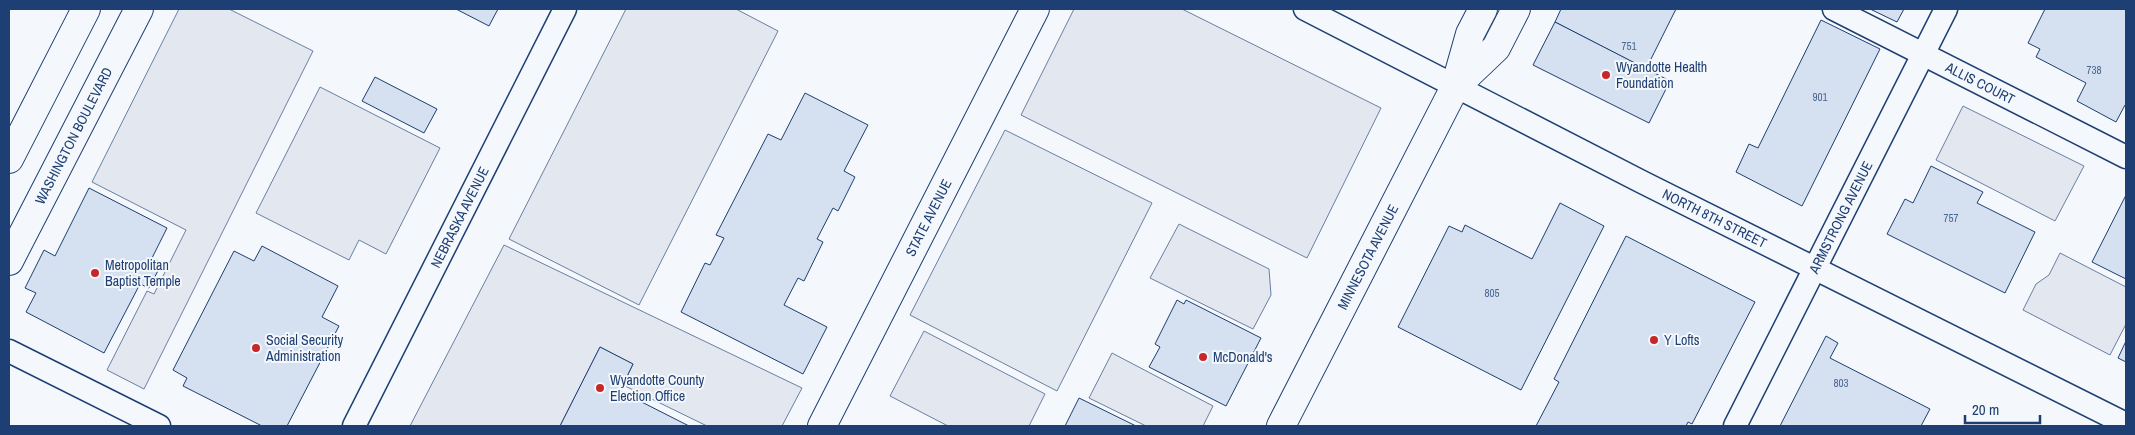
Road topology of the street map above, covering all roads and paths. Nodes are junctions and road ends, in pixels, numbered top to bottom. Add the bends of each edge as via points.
1 (86, 9) edge
2 (138, 9) edge
3 (565, 9) edge
4 (1035, 9) edge
5 (1305, 9) edge
6 (1482, 9) edge
7 (1516, 9) edge
8 (1834, 9) edge
9 (1946, 9) edge
10 (1923, 54) junction
11 (1454, 87) junction
12 (2126, 157) edge
13 (9, 159) edge
14 (9, 261) edge
15 (1814, 267) junction
16 (9, 350) edge
17 (2126, 424) edge
18 (159, 426) edge
19 (354, 426) edge
20 (822, 426) edge
21 (1281, 426) edge
22 (1735, 426) edge

1 - 13 main road
2 - 14 main road, WASHINGTON BOULEVARD
3 - 19 street, NEBRASKA AVENUE
4 - 20 main road, STATE AVENUE
5 - 11 street, NORTH 8TH STREET
6 - 11 main road, MINNESOTA AVENUE via 1470,34
7 - 11 main road, MINNESOTA AVENUE via 1496,48
8 - 10 street, ALLIS COURT
9 - 10 street, ARMSTRONG AVENUE
10 - 12 street, ALLIS COURT
10 - 15 street, ARMSTRONG AVENUE
11 - 15 street, NORTH 8TH STREET
11 - 21 main road, MINNESOTA AVENUE
15 - 17 street, NORTH 8TH STREET
15 - 22 street, ARMSTRONG AVENUE
16 - 18 street

